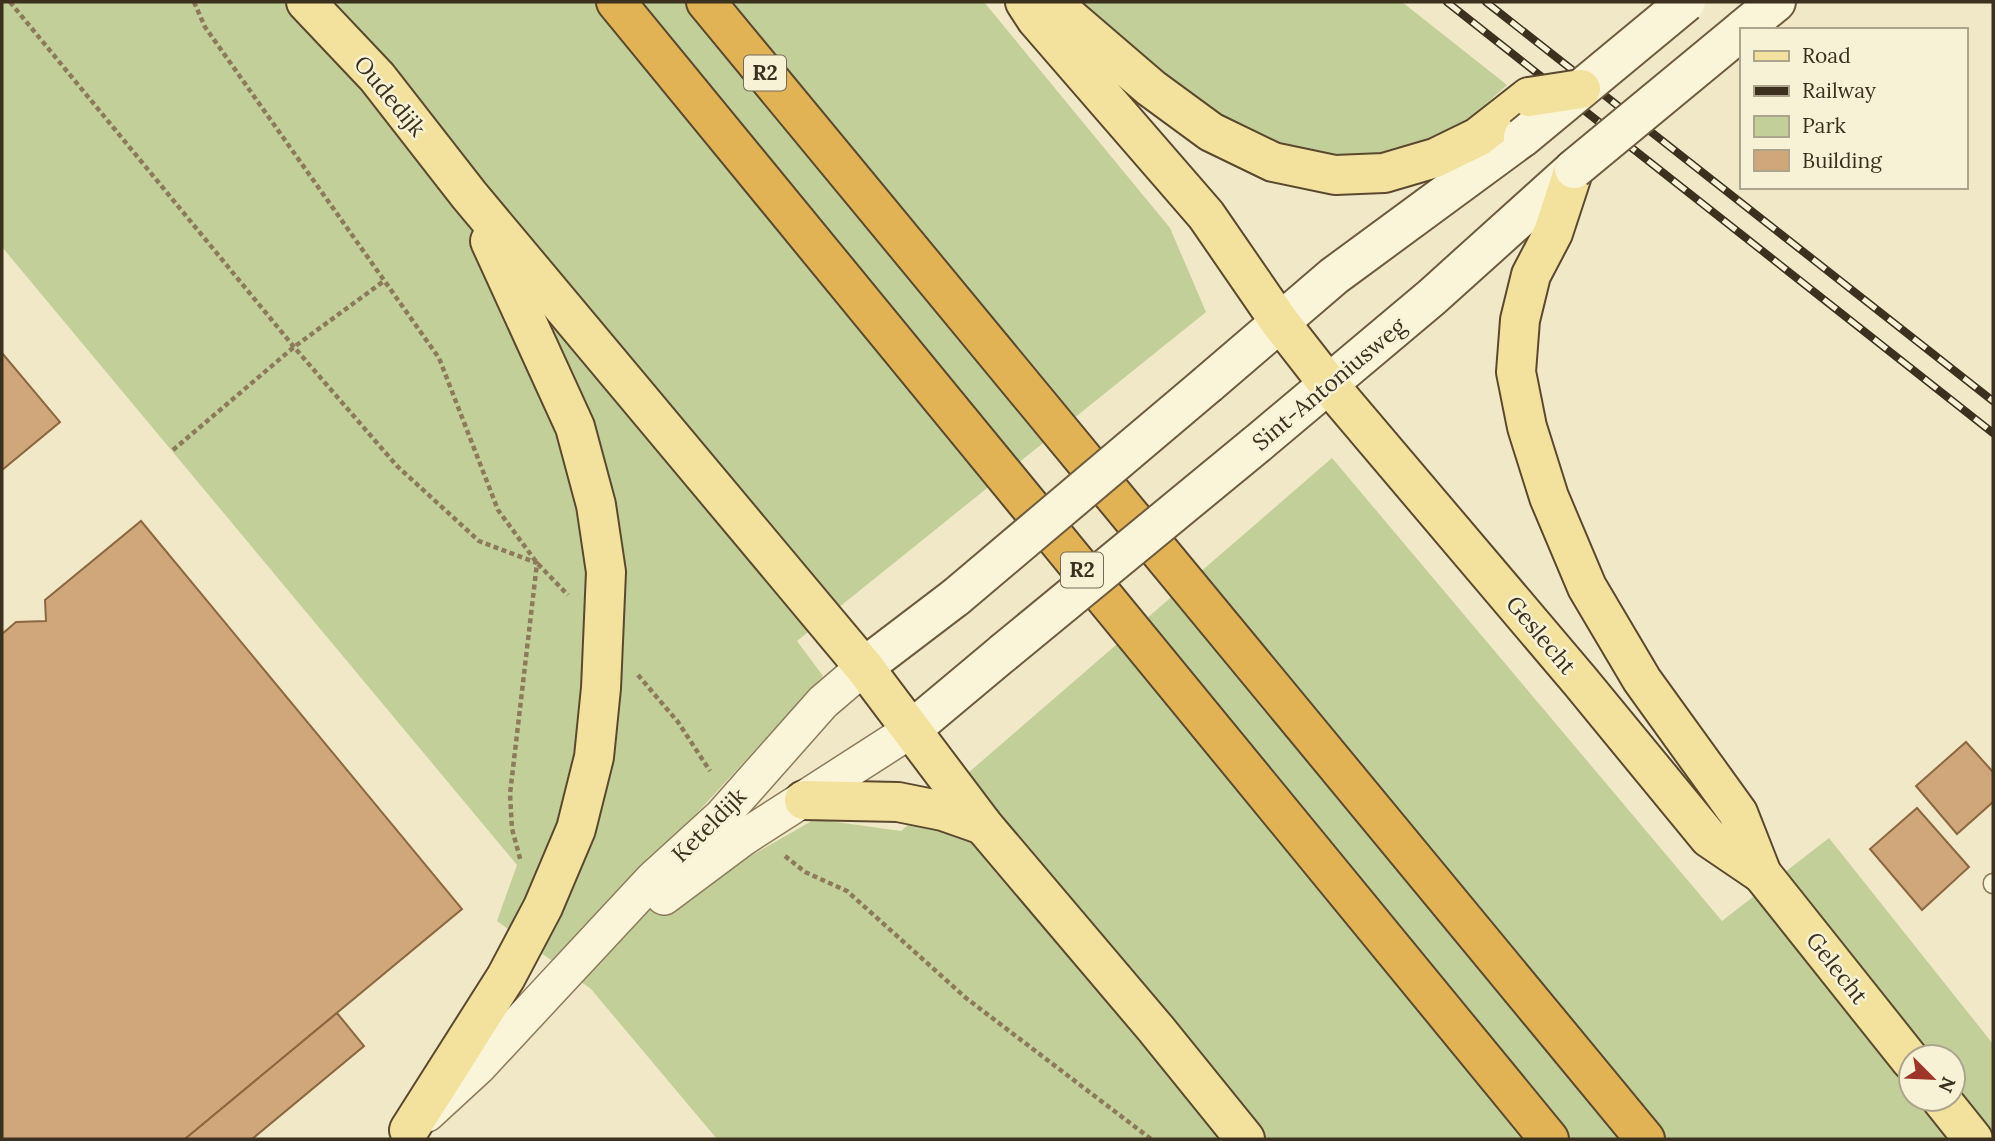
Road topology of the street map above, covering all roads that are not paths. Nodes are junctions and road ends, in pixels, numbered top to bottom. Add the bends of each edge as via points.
1 (306, 2) edge
2 (616, 2) edge
3 (706, 2) edge
4 (1025, 2) edge
5 (1051, 2) edge
6 (1686, 2) edge
7 (1776, 2) edge
8 (1744, 28) edge
9 (1740, 32) edge
10 (1513, 127) junction
11 (1574, 169) junction
12 (469, 195) junction
13 (1279, 321) junction
14 (1329, 385) junction
15 (864, 667) junction
16 (911, 730) junction
17 (804, 800) junction
18 (983, 825) junction
19 (1762, 874) junction
20 (556, 986) junction
21 (1897, 1044) edge
22 (1952, 1113) edge
23 (403, 1135) edge
24 (1245, 1139) edge
25 (1549, 1139) edge
26 (1645, 1139) edge
27 (1973, 1139) edge

1 - 12 main road, Oudedijk via 377,77
2 - 25 highway, R2
3 - 26 highway, R2
4 - 13 main road, Geslecht via 1206,215
5 - 10 main road via 1151,88 1211,132 1273,162 1335,175 1384,173
6 - 10 main road, bridge via 1581,89 1530,97
7 - 8 main road, Sint-Antoniusweg
9 - 11 main road, Sint-Antoniusweg, bridge
10 - 13 main road
11 - 14 main road, Sint-Antoniusweg
11 - 19 main road via 1553,233 1531,275 1520,320 1516,372 1527,427 1549,497 1587,587 1642,680 1738,813
12 - 15 main road
12 - 23 main road via 575,427 606,572 600,688 594,757 576,829 543,907 506,977
13 - 14 main road, Geslecht
13 - 15 main road, bridge via 956,597
14 - 16 main road, Sint-Antoniusweg, bridge
14 - 19 main road, Geslecht via 1709,838
15 - 16 main road
15 - 20 street, Keteldijk via 823,702 720,817 653,879
16 - 17 street, Keteldijk
16 - 18 main road
17 - 18 main road via 898,802
17 - 20 street, Keteldijk via 678,884
18 - 24 main road
19 - 21 main road, Gelecht
20 - 23 street, Keteldijk via 478,1067
22 - 27 main road

